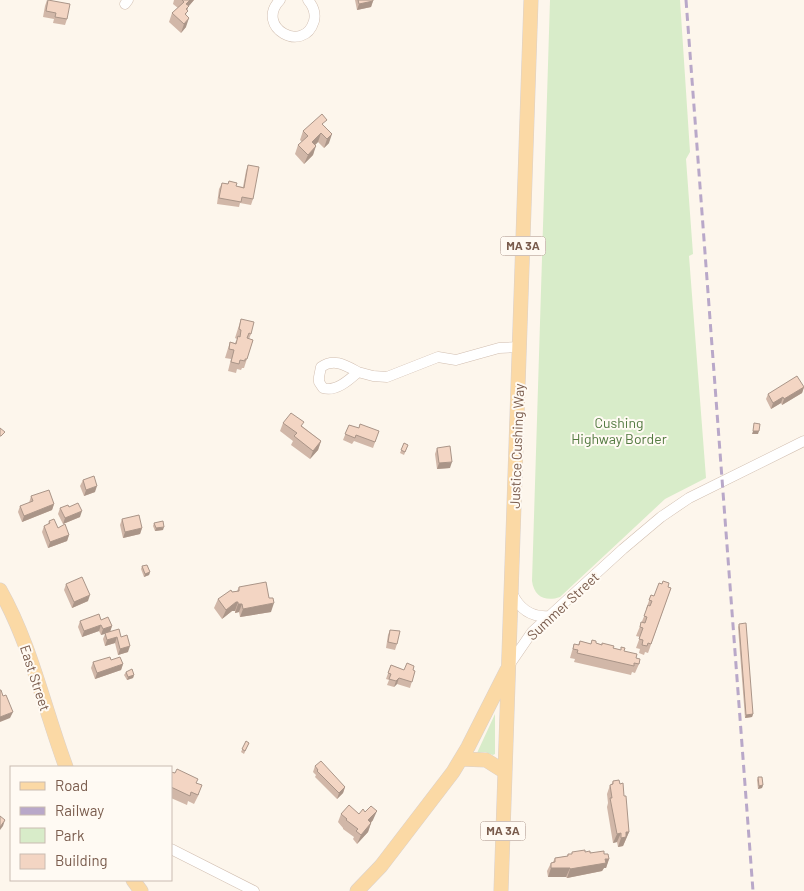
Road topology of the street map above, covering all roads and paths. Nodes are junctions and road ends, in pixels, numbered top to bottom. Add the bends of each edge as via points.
1 (280, 0) edge
2 (308, 0) edge
3 (531, 0) edge
4 (520, 347) junction
5 (358, 372) dead end
6 (804, 441) edge
7 (0, 590) edge
8 (512, 592) junction
9 (550, 616) junction
10 (509, 665) junction
11 (461, 759) junction
12 (66, 766) edge
13 (505, 772) junction
14 (172, 850) edge
15 (254, 891) edge
16 (357, 891) edge
17 (501, 891) edge

1 - 2 street via 274,9 273,20 282,33 292,37 307,32 313,23 315,12
3 - 4 main road, Justice Cushing Way / MA 3A
4 - 5 street via 499,348 456,360 436,358 391,376
4 - 8 main road, Justice Cushing Way / MA 3A
6 - 9 street, Summer Street via 674,507
7 - 12 main road, East Street via 14,616
8 - 9 street via 528,613
8 - 10 main road, Justice Cushing Way / MA 3A
9 - 10 street, Summer Street via 532,632
10 - 11 main road, Summer Street
10 - 13 main road, Justice Cushing Way / MA 3A
11 - 13 main road via 486,760
11 - 16 main road, Summer Street via 381,866
13 - 17 main road, Justice Cushing Way / MA 3A
14 - 15 street

